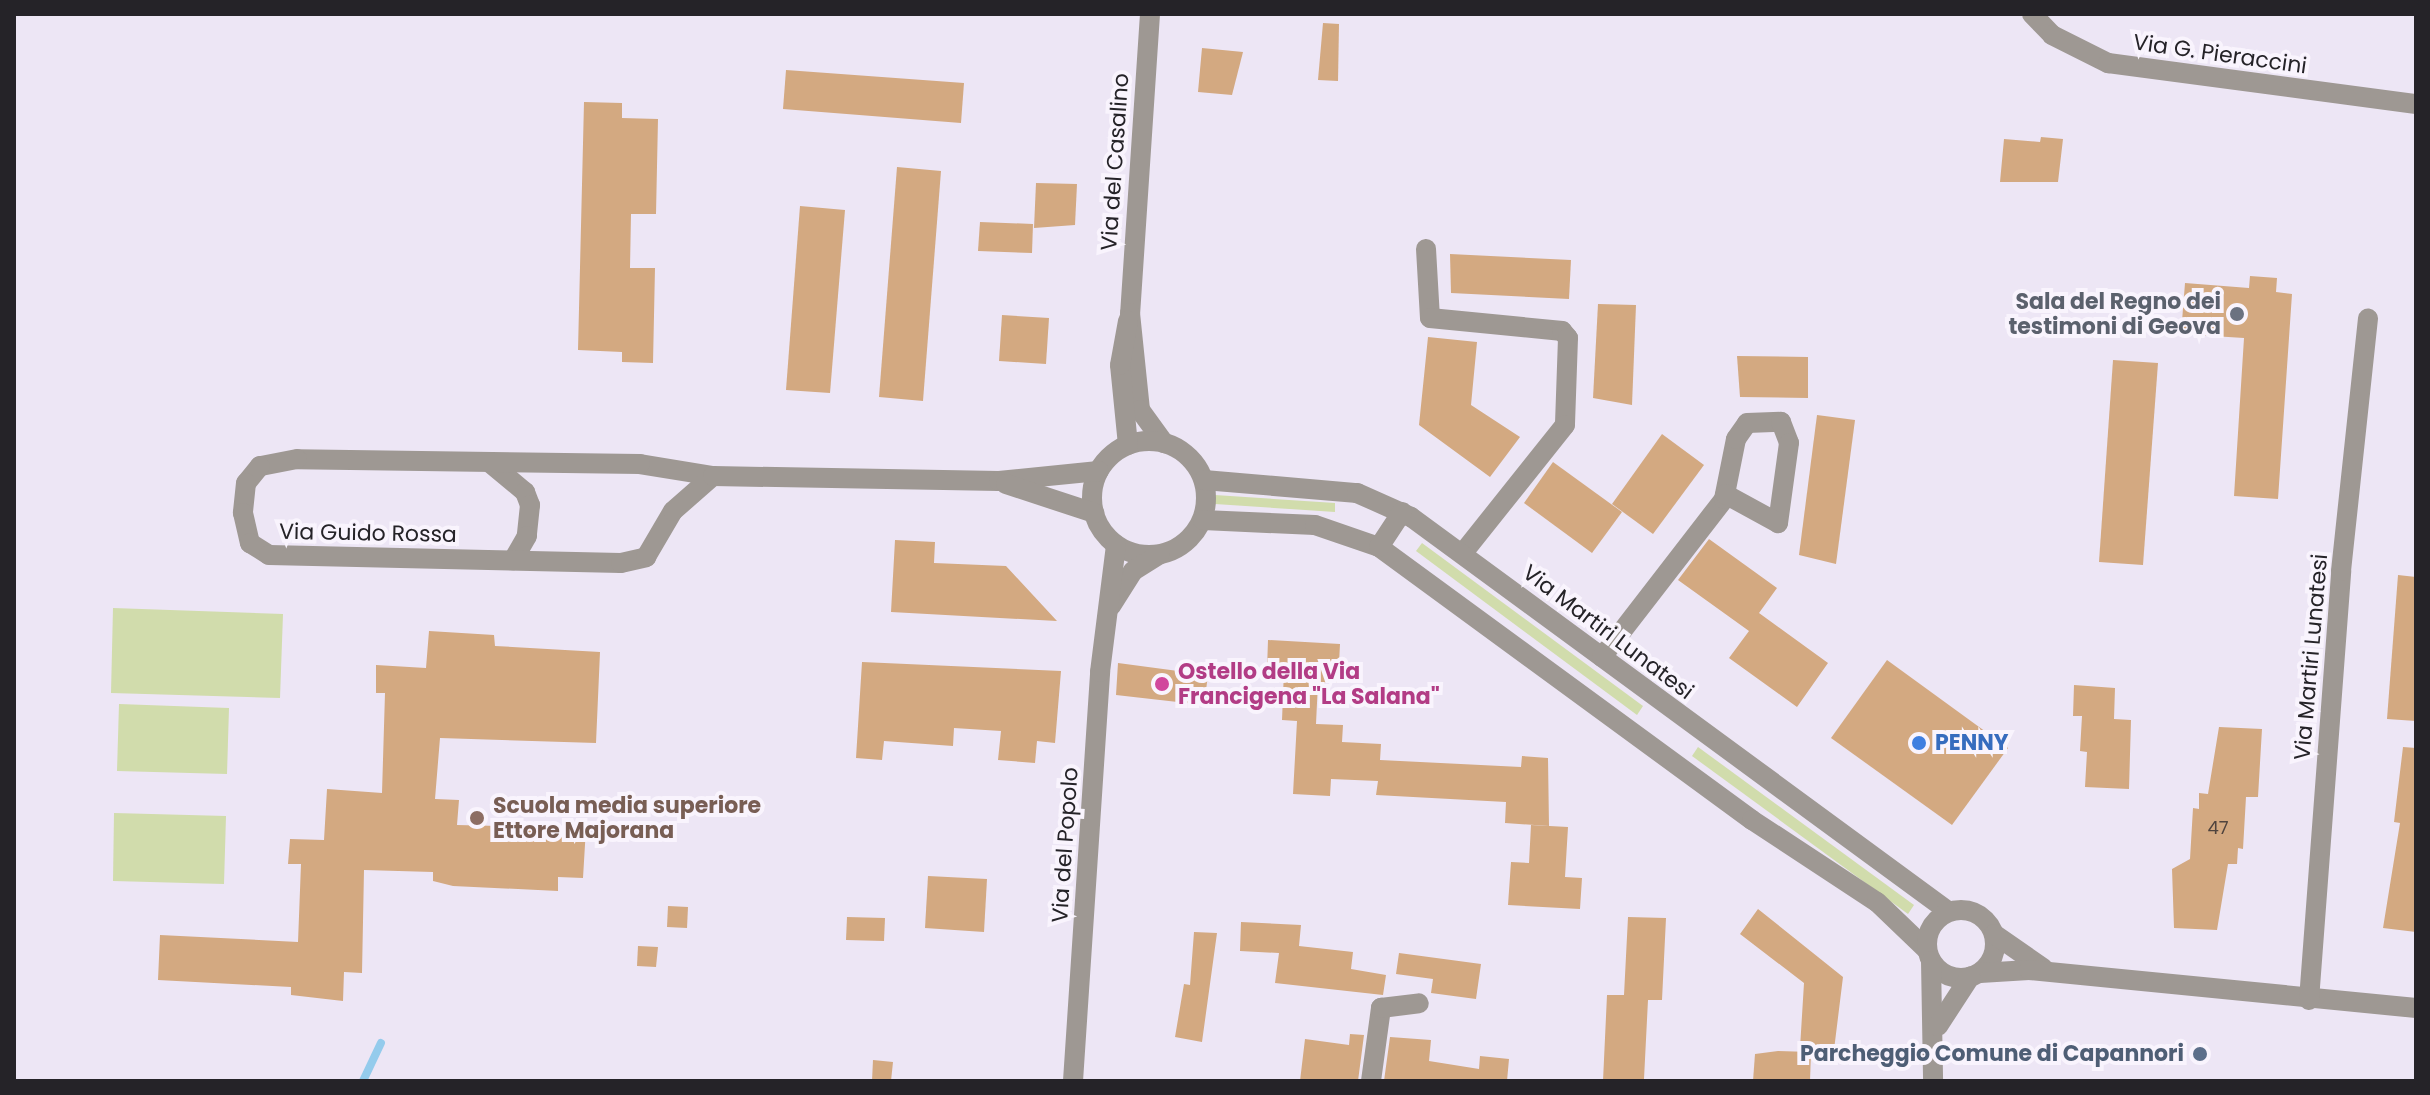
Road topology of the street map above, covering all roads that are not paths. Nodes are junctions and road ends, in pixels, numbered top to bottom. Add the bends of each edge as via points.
1 (1150, 14) edge
2 (2032, 14) edge
3 (2416, 104) edge
4 (1426, 249) dead end
5 (1130, 313) junction
6 (2368, 318) dead end
7 (1164, 443) junction
8 (1128, 445) junction
9 (489, 462) junction
10 (1099, 471) junction
11 (713, 476) junction
12 (1204, 480) junction
13 (999, 481) junction
14 (1725, 494) junction
15 (1402, 512) junction
16 (1094, 513) junction
17 (1203, 520) junction
18 (1116, 545) junction
19 (1379, 547) junction
20 (1463, 553) junction
21 (1159, 555) junction
22 (513, 560) junction
23 (1106, 613) junction
24 (1602, 657) junction
25 (1948, 911) junction
26 (1994, 934) junction
27 (1929, 955) junction
28 (2058, 974) junction
29 (1975, 975) junction
30 (2309, 1000) junction
31 (1419, 1003) dead end
32 (2416, 1008) edge
33 (1936, 1030) junction
34 (1073, 1081) edge
35 (1371, 1081) edge
36 (1933, 1081) edge

1 - 5 street, Via del Casalino
2 - 3 street, Via G. Pieraccini via 2052,35 2108,63
4 - 20 street via 1430,318 1562,331 1568,338 1565,425
5 - 7 street, Via del Casalino via 1140,410
5 - 8 street, Via del Casalino via 1120,365
6 - 30 street, Via Martiri Lunatesi via 2341,571
7 - 8 street
7 - 12 street via 1189,457
8 - 10 street
9 - 11 street, Via Guido Rossa via 640,464
9 - 22 street via 525,492 530,505 527,536
9 - 22 street, Via Guido Rossa via 297,459 260,466 246,483 243,513 250,543 269,555
10 - 13 street, Via Guido Rossa
10 - 16 street
11 - 13 street, Via Guido Rossa
11 - 22 street, Via Guido Rossa via 673,511 646,557 635,563
12 - 15 street, Via Martiri Lunatesi via 1330,488
12 - 17 street
13 - 16 street, Via Guido Rossa
14 - 14 street via 1736,439 1747,423 1781,422 1789,443 1778,523
14 - 24 street
15 - 19 street
15 - 20 street, Via Martiri Lunatesi
16 - 18 street
17 - 19 street, Via Martiri Lunatesi via 1315,525
17 - 21 street via 1185,543
18 - 21 street
18 - 23 street, Via del Popolo
19 - 27 street, Via Martiri Lunatesi via 1752,820 1877,902
20 - 24 street, Via Martiri Lunatesi
21 - 23 street, Via del Popolo via 1133,571
23 - 34 street, Via del Popolo
24 - 25 street, Via Martiri Lunatesi
25 - 26 street, Via Martiri Lunatesi via 1972,911
25 - 27 street via 1931,927
26 - 28 street, Via Martiri Lunatesi via 2033,964
26 - 29 street via 1993,956
27 - 29 street, Via Martiri Lunatesi via 1948,976
27 - 33 street
28 - 29 street, Via Martiri Lunatesi
28 - 30 street, Via Martiri Lunatesi
29 - 33 street via 1944,1008
30 - 32 street, Via Martiri Lunatesi
31 - 35 street via 1381,1008
33 - 36 street

